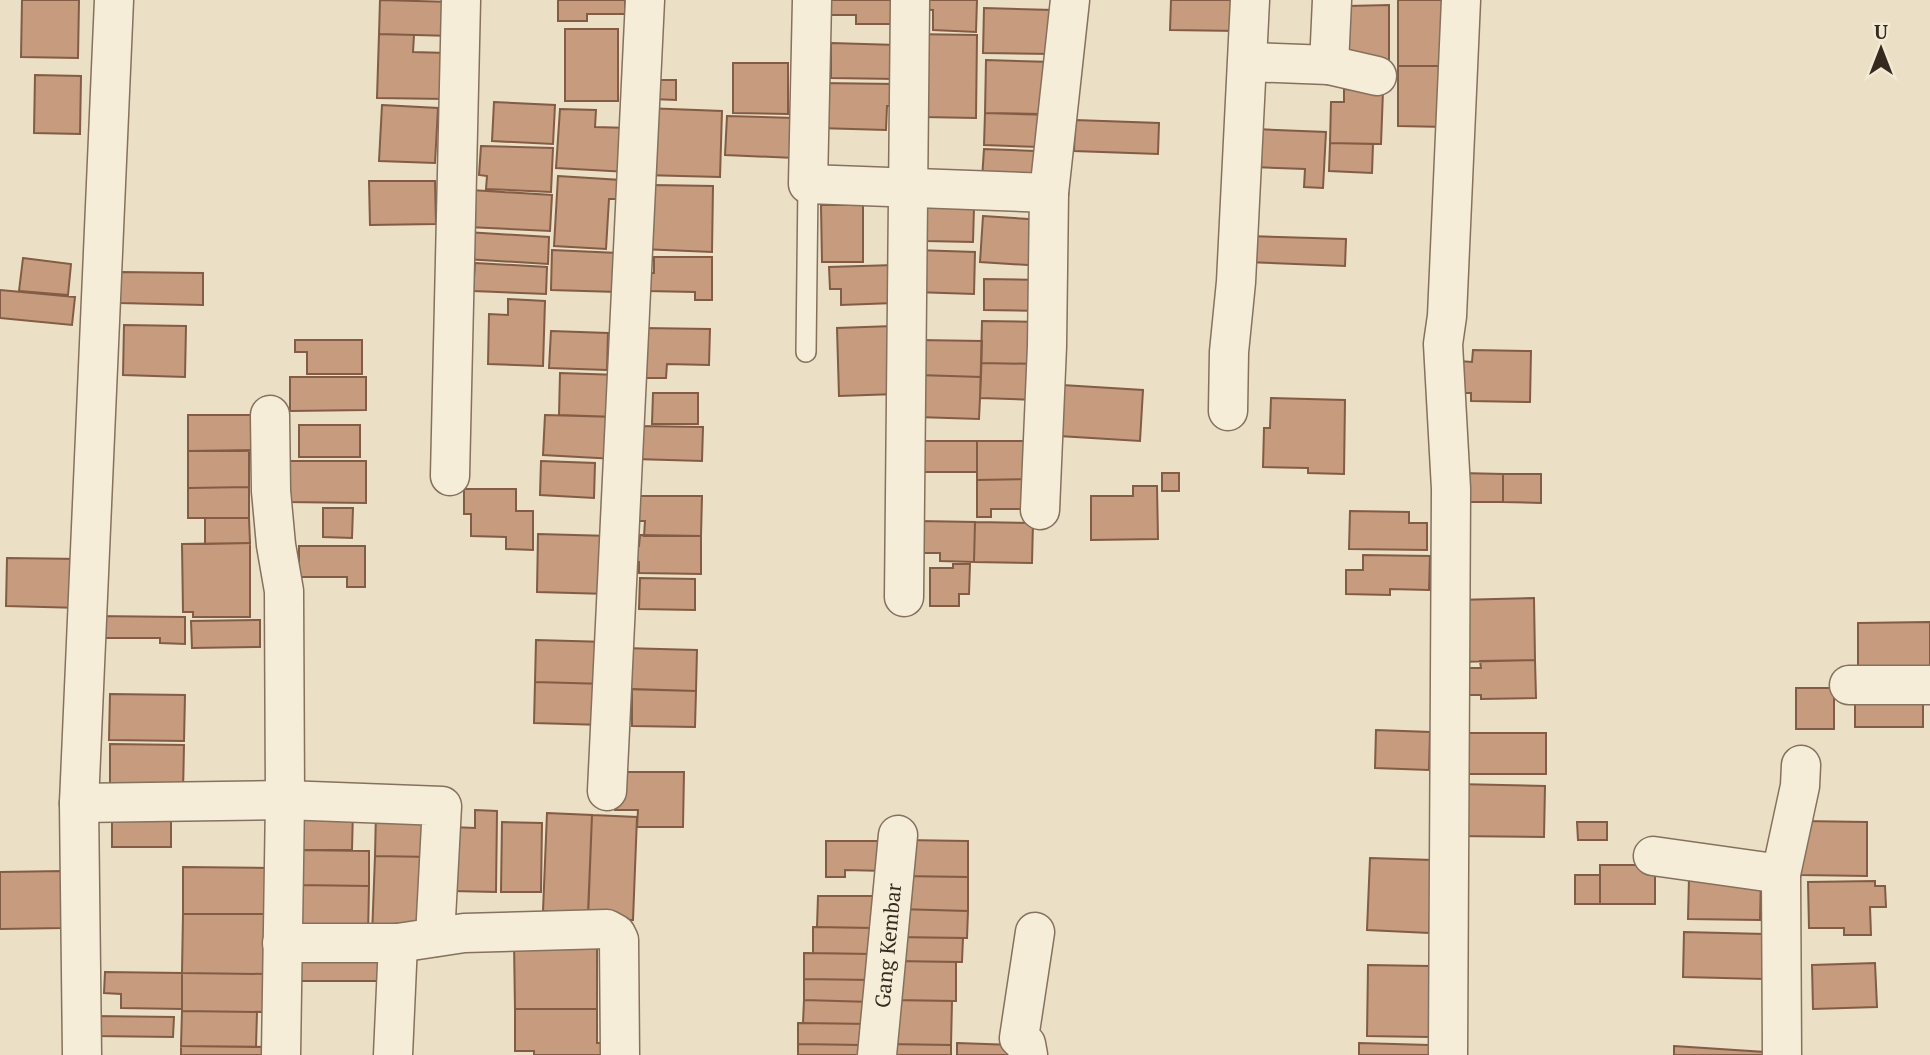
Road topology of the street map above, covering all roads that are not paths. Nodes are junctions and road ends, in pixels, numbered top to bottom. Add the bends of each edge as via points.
1 (114, 0) edge
2 (461, 0) edge
3 (645, 0) edge
4 (812, 0) edge
5 (910, 0) edge
6 (1070, 0) edge
7 (1250, 0) edge
8 (1332, 0) edge
9 (1461, 0) edge
10 (1249, 62) junction
11 (1329, 65) junction
12 (1377, 76) dead end
13 (808, 184) junction
14 (908, 186) junction
15 (1049, 193) junction
16 (806, 352) dead end
17 (1228, 411) dead end
18 (271, 415) dead end
19 (450, 476) dead end
20 (1040, 510) dead end
21 (904, 597) dead end
22 (1849, 685) dead end
23 (1930, 685) edge
24 (1801, 765) dead end
25 (607, 791) dead end
26 (285, 800) junction
27 (79, 803) junction
28 (898, 835) dead end
29 (1653, 856) dead end
30 (1780, 874) junction
31 (1035, 932) dead end
32 (435, 937) junction
33 (282, 943) junction
34 (398, 943) junction
35 (82, 1055) edge
36 (281, 1055) edge
37 (393, 1055) edge
38 (620, 1055) edge
39 (877, 1055) edge
40 (1028, 1055) edge
41 (1448, 1055) edge
42 (1782, 1055) edge

1 - 27 street
2 - 19 street
3 - 25 street
4 - 13 street
5 - 14 street
6 - 15 street
7 - 10 street
8 - 11 street
9 - 41 street via 1443,344 1451,489
10 - 11 street
10 - 17 street
11 - 12 street
13 - 14 street
13 - 16 lane
14 - 15 street
14 - 21 street
15 - 20 street
18 - 26 street via 271,491 284,592
22 - 23 street
24 - 30 street
26 - 27 street
26 - 32 street via 442,806
26 - 33 street
27 - 35 street
28 - 39 street, Gang Kembar
29 - 30 street
30 - 42 street
31 - 40 street via 1019,1038
32 - 34 street
32 - 38 street via 612,931 619,940
33 - 34 street
33 - 36 street
34 - 37 street

